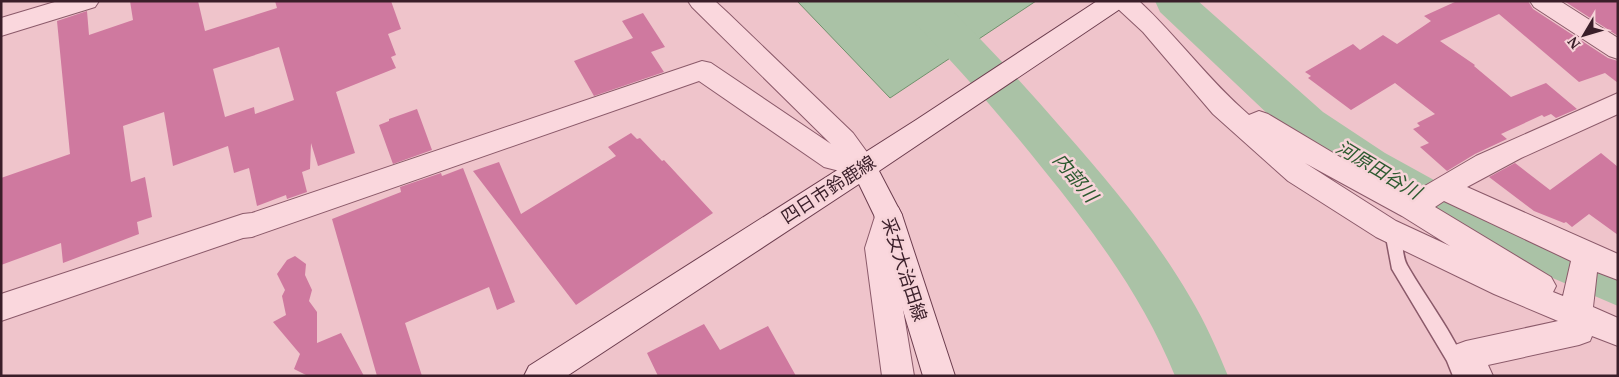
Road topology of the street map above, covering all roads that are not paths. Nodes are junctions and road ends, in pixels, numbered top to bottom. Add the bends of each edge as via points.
1 (87, 1) edge
2 (700, 1) edge
3 (1542, 1) edge
4 (1115, 3) edge
5 (1, 27) edge
6 (1618, 50) edge
7 (1618, 104) edge
8 (1222, 107) junction
9 (863, 166) junction
10 (1427, 198) junction
11 (888, 215) junction
12 (1393, 232) junction
13 (1585, 266) junction
14 (1618, 267) edge
15 (1, 308) edge
16 (1576, 313) junction
17 (1618, 332) edge
18 (1465, 366) edge
19 (540, 376) edge
20 (898, 376) edge
21 (939, 376) edge

1 - 5 street
2 - 9 street, 采女大治田線 via 844,140
3 - 6 street
4 - 8 street via 1151,26
4 - 9 street, 四日市鈴鹿線
7 - 10 street via 1489,162
8 - 10 street via 1241,110 1330,165
8 - 12 street via 1298,173
9 - 11 street, 采女大治田線
9 - 15 street via 833,159 702,70
9 - 19 street, 四日市鈴鹿線
10 - 13 street
10 - 16 street
11 - 20 street via 879,248
11 - 21 street, 采女大治田線
12 - 16 street via 1504,285
12 - 18 lane via 1398,264
13 - 14 street
13 - 16 street
16 - 17 street
16 - 18 street via 1579,331

